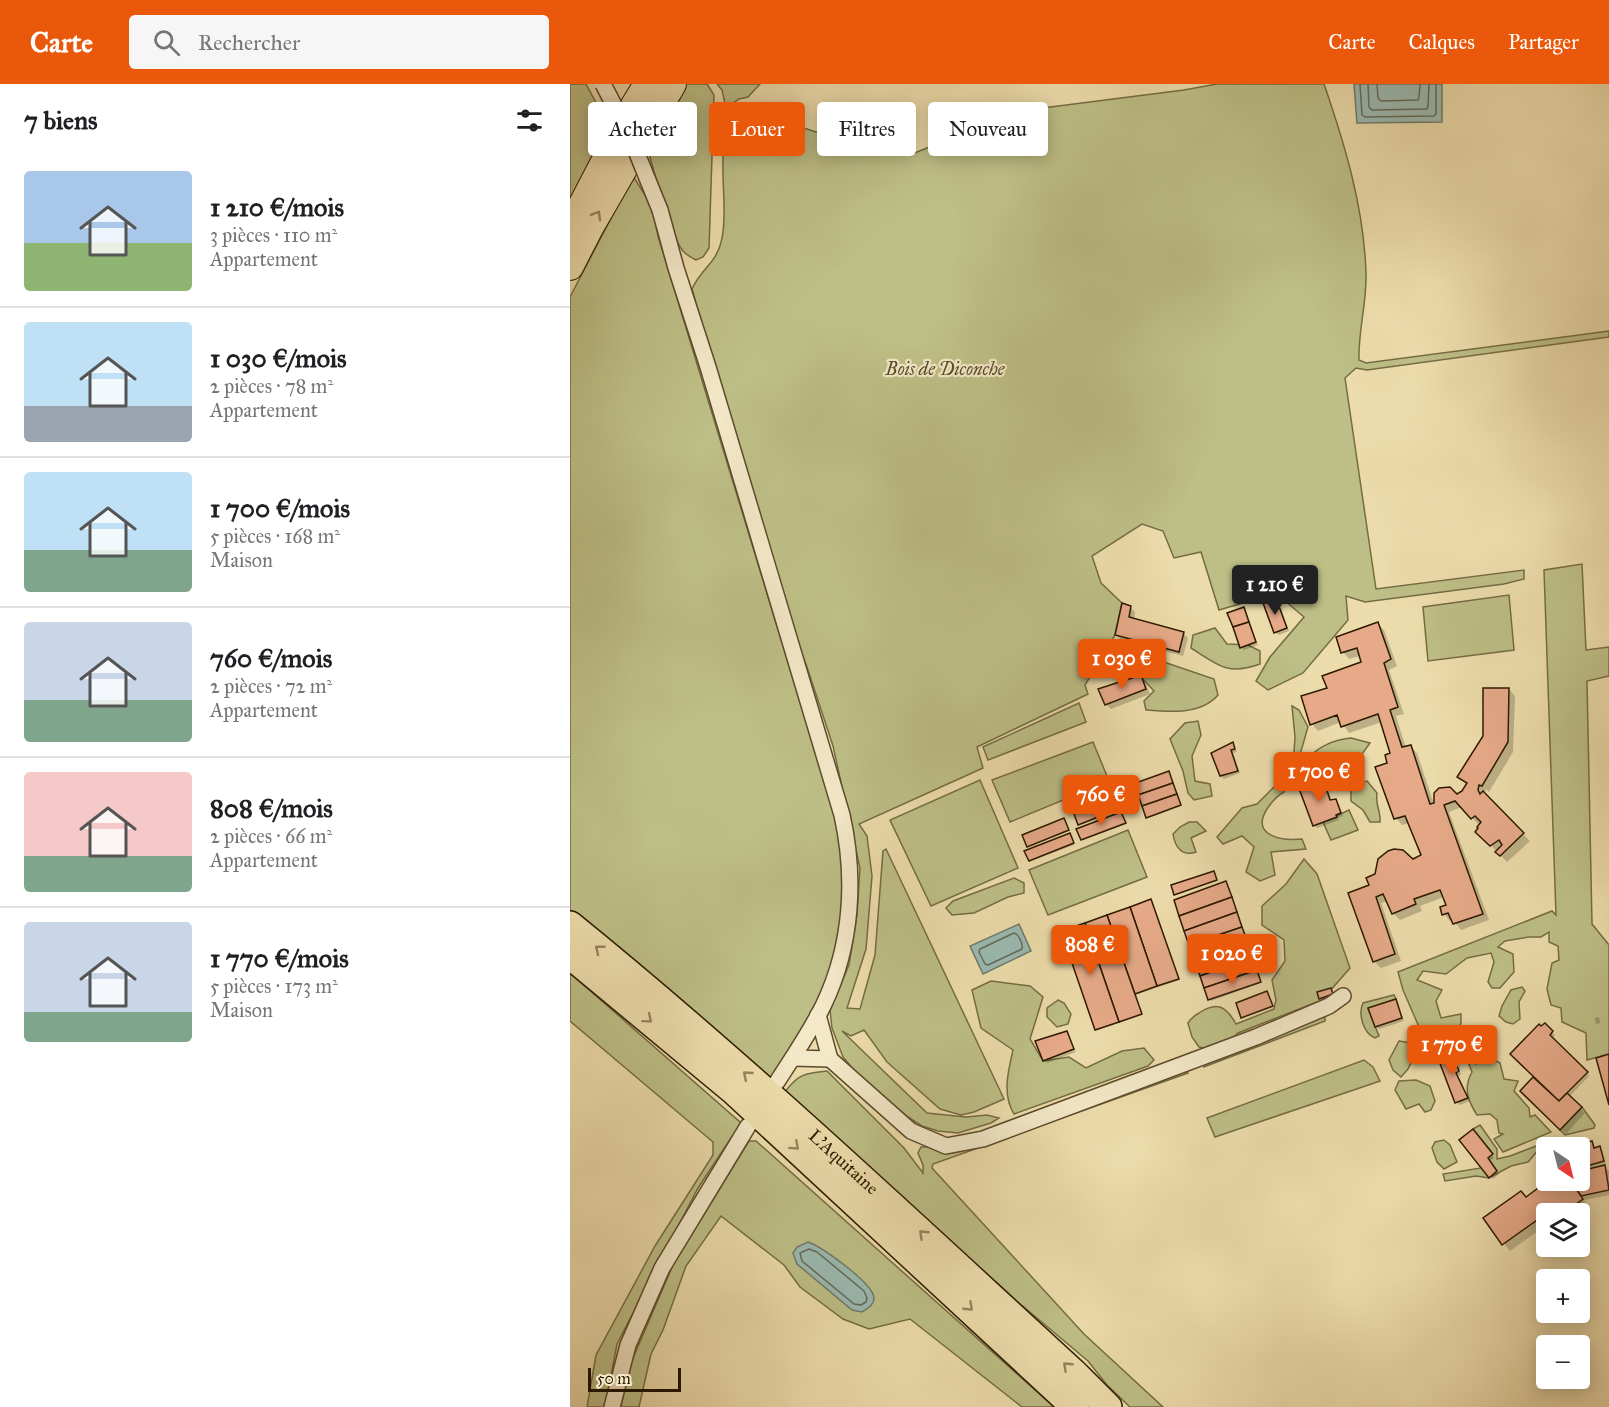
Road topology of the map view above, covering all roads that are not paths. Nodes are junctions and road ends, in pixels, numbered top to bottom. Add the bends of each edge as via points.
1 (603, 84) edge
2 (647, 84) edge
3 (673, 84) edge
4 (570, 226) edge
5 (570, 267) edge
6 (570, 926) edge
7 (570, 955) edge
8 (1343, 996) dead end
9 (818, 1015) junction
10 (793, 1058) junction
11 (830, 1059) junction
12 (777, 1082) dead end
13 (748, 1126) dead end
14 (612, 1407) edge
15 (1075, 1407) edge
16 (1108, 1407) edge

1 - 9 street, bridge via 630,135 660,210 842,815 850,893 844,949
2 - 4 highway
5 -> 3 highway
16 -> 6 highway, L'Aquitaine via 822,1141
7 -> 15 highway, L'Aquitaine via 734,1091
8 - 11 street via 1329,1006 1256,1037 983,1139 946,1146 911,1131
9 - 10 street
9 - 11 street
10 - 11 street
10 - 12 street
13 - 14 street via 662,1268 628,1345

